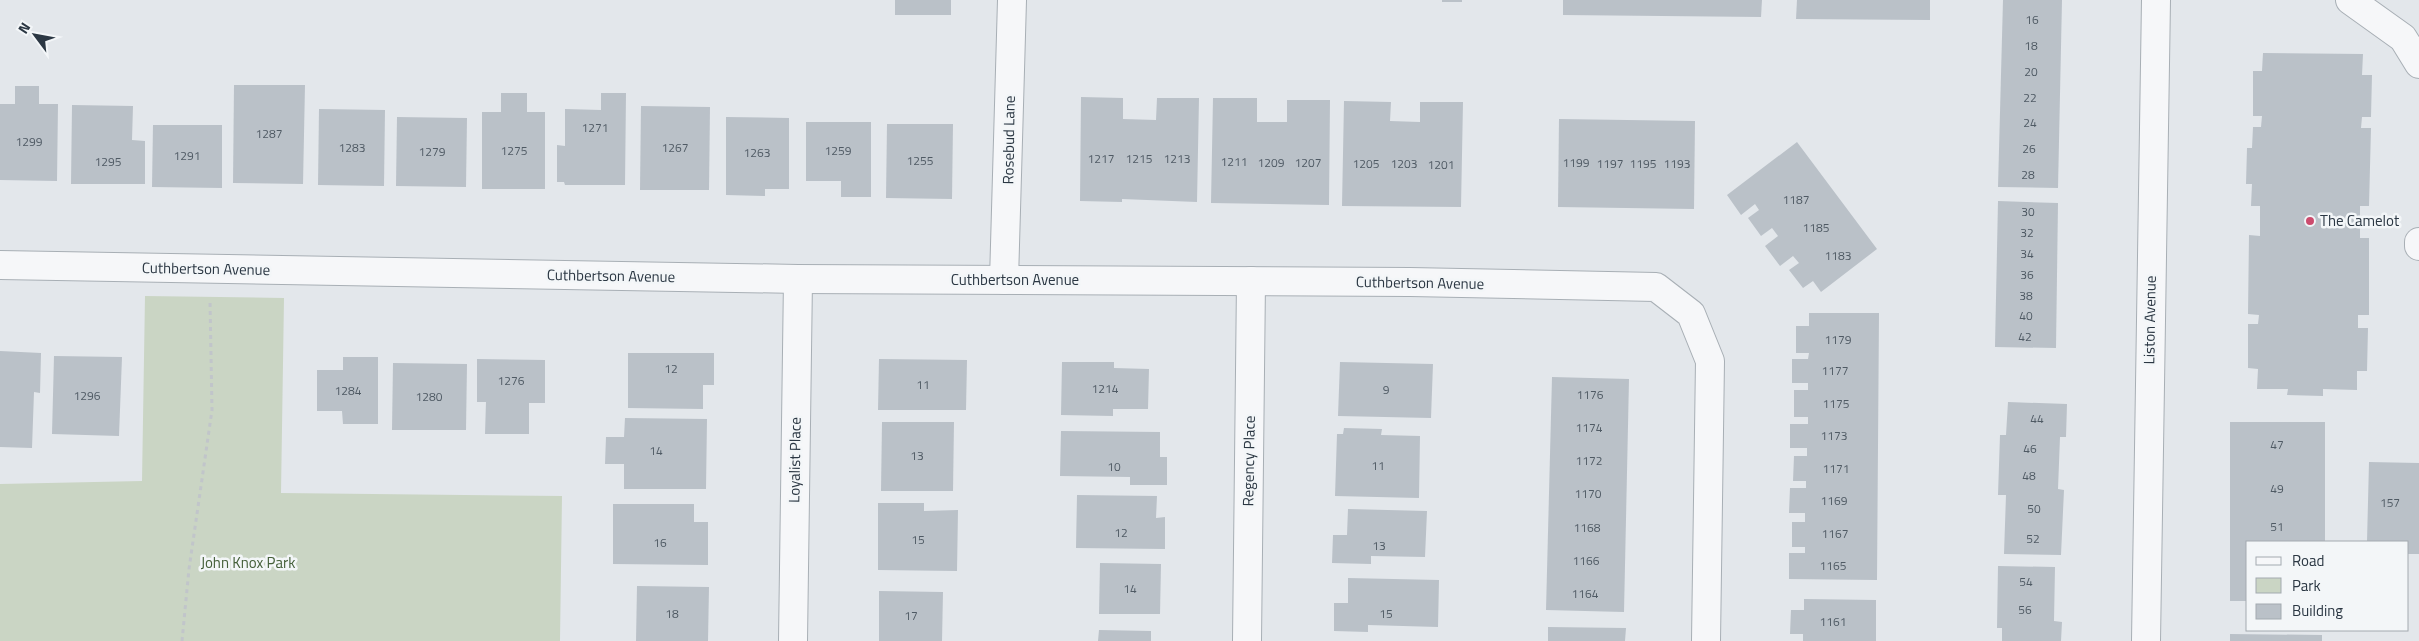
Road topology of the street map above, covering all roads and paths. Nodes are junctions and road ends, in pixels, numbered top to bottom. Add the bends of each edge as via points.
1 (1012, 0) edge
2 (2156, 0) edge
3 (2350, 0) edge
4 (2419, 64) edge
5 (0, 264) edge
6 (210, 269) junction
7 (798, 280) junction
8 (1004, 280) junction
9 (1251, 281) junction
10 (182, 641) edge
11 (793, 641) edge
12 (1247, 641) edge
13 (1706, 641) edge
14 (2146, 641) edge

1 - 8 street, Rosebud Lane
2 - 14 street, Liston Avenue
3 - 4 street via 2403,38
5 - 6 street, Cuthbertson Avenue
6 - 7 street, Cuthbertson Avenue
6 - 10 path via 212,410
7 - 8 street, Cuthbertson Avenue
7 - 11 street, Loyalist Place
8 - 9 street, Cuthbertson Avenue
9 - 12 street, Regency Place
9 - 13 street, Cuthbertson Avenue via 1656,287 1691,314 1710,361

